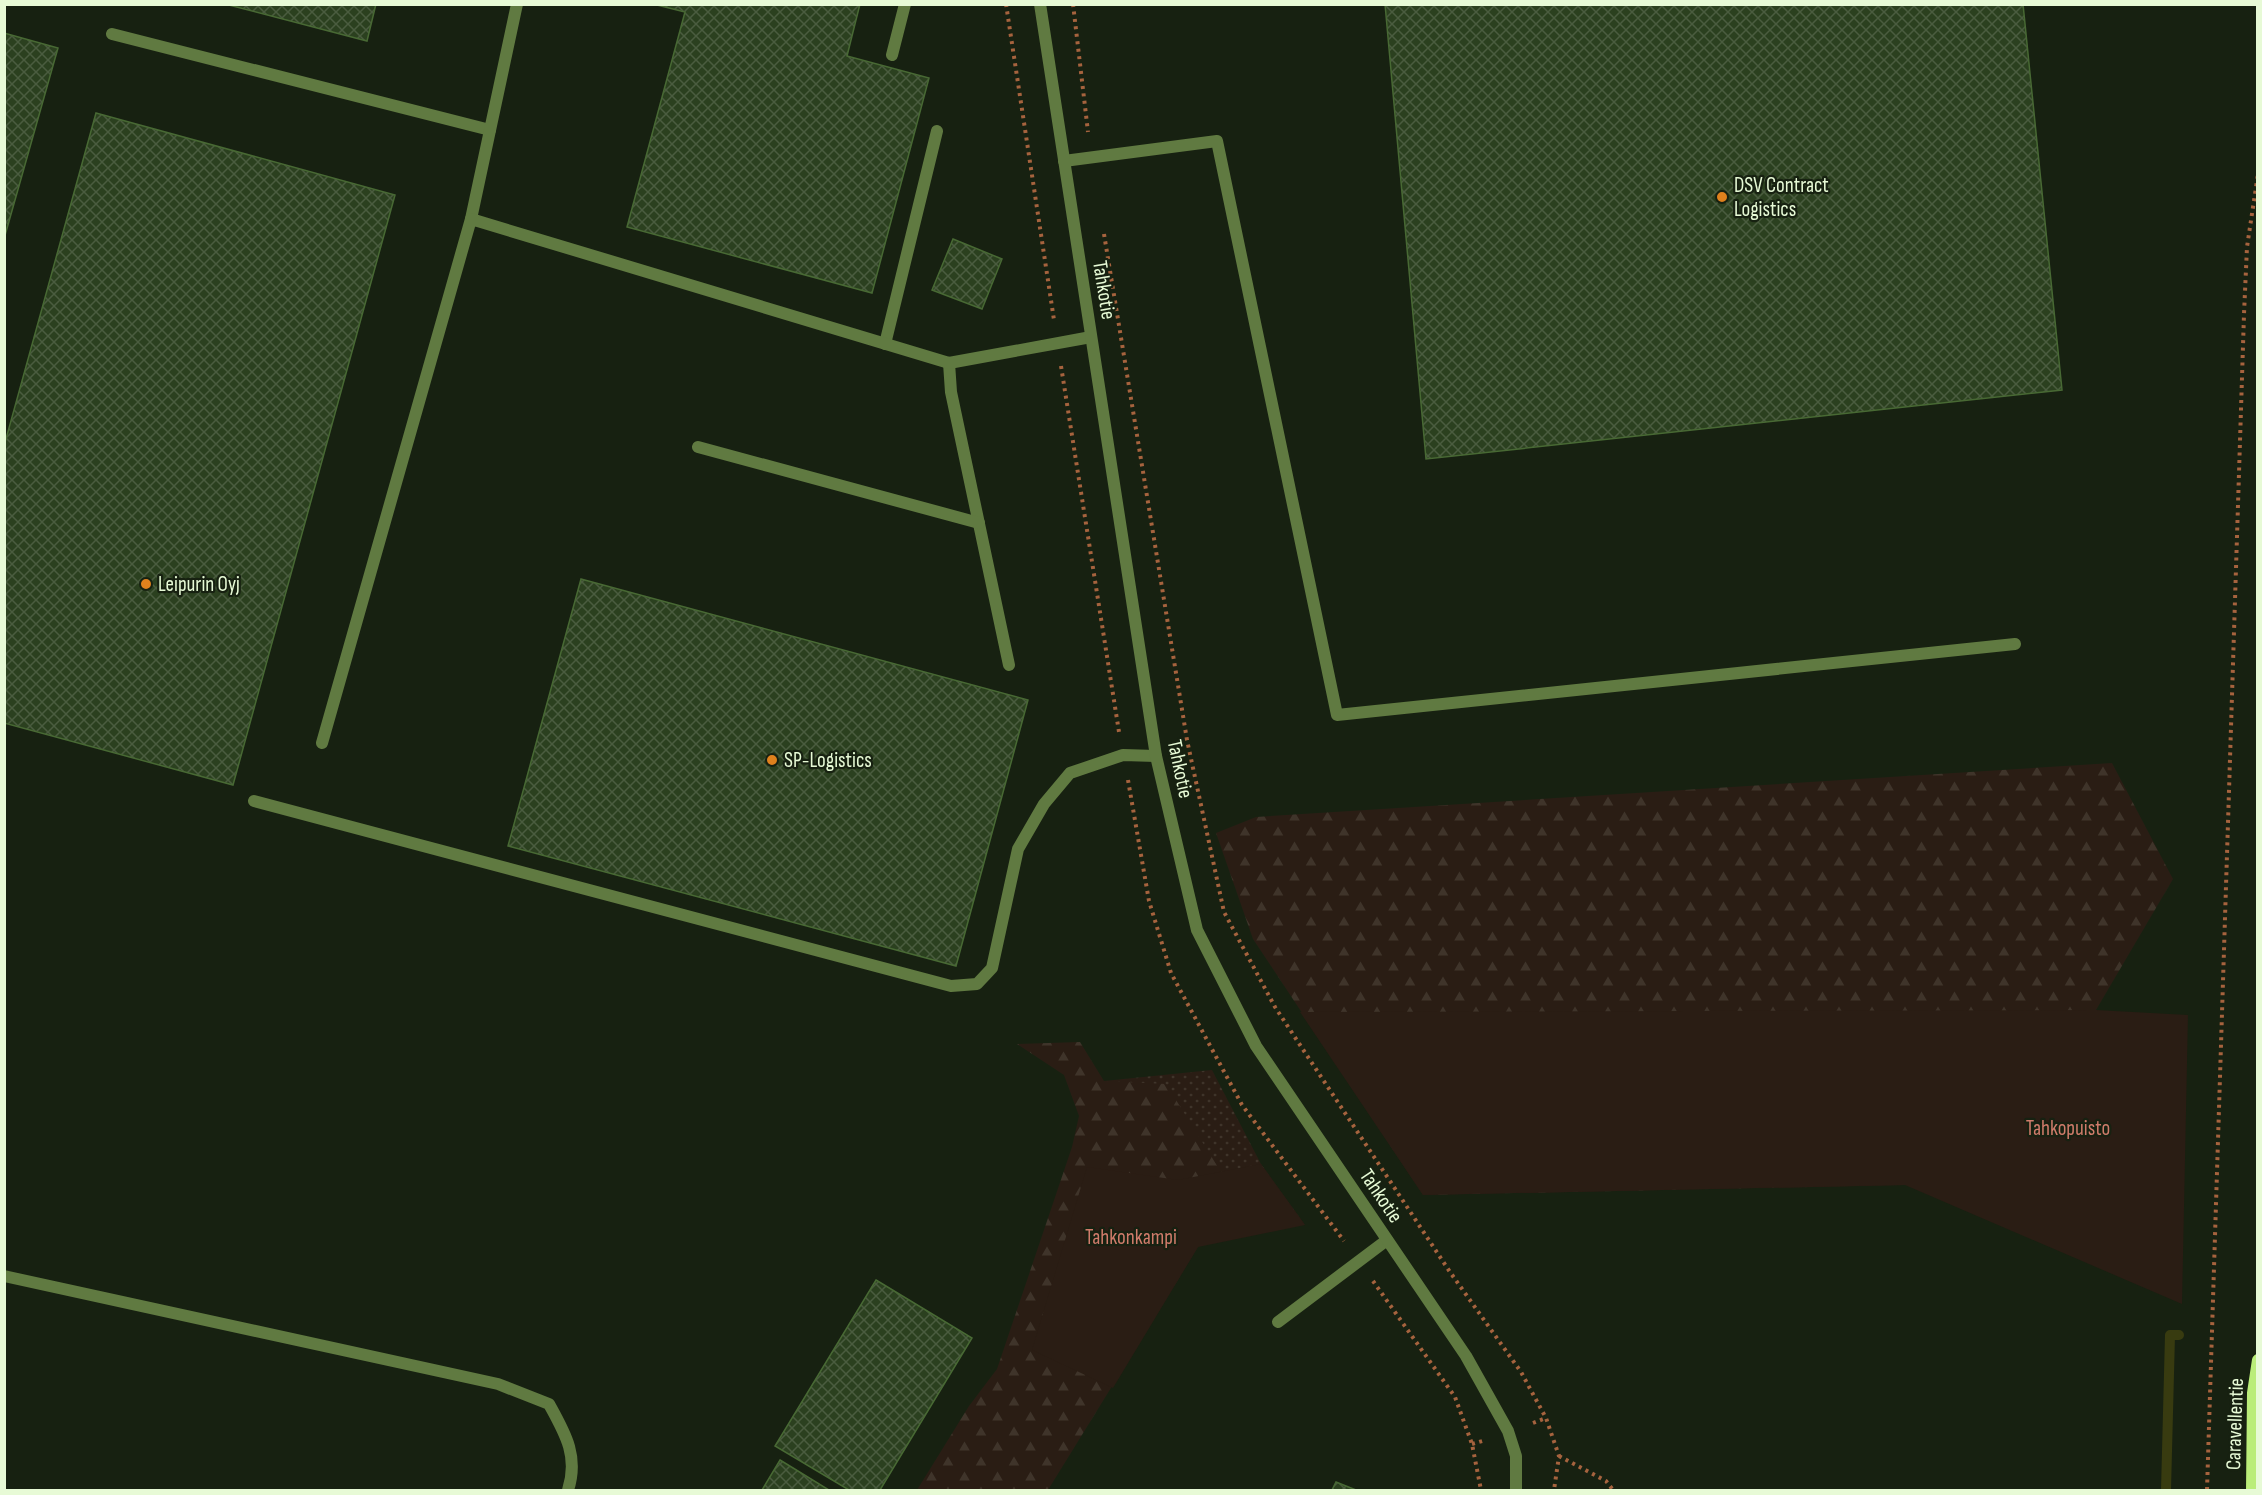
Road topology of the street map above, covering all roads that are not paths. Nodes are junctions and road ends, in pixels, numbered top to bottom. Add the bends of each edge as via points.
1 (517, 4) edge
2 (905, 4) edge
3 (1040, 4) edge
4 (112, 34) dead end
5 (892, 55) dead end
6 (490, 130) junction
7 (937, 131) dead end
8 (1064, 161) junction
9 (471, 219) junction
10 (1091, 336) junction
11 (885, 344) junction
12 (949, 363) junction
13 (698, 447) dead end
14 (979, 523) junction
15 (2015, 644) dead end
16 (1009, 664) dead end
17 (322, 743) dead end
18 (1156, 756) junction
19 (254, 801) dead end
20 (1387, 1240) junction
21 (4, 1276) edge
22 (1278, 1322) dead end
23 (2258, 1360) edge
24 (568, 1491) edge
25 (1516, 1491) edge
26 (2252, 1491) edge

1 - 6 street
2 - 5 street
3 - 8 street, Tahkotie
4 - 6 street
6 - 9 street
7 - 11 street
8 - 10 street, Tahkotie
8 - 15 street via 1217,141 1337,715
9 - 11 street
9 - 17 street
10 - 12 street
10 - 18 street, Tahkotie
11 - 12 street
12 - 14 street via 951,392
13 - 14 street
14 - 16 street
18 - 19 street via 1123,755 1070,773 1044,804 1018,849 992,968 977,984 951,986
18 - 20 street, Tahkotie via 1197,930 1256,1046
20 - 22 street
20 - 25 street, Tahkotie via 1466,1356 1508,1431 1516,1456
21 - 24 street via 498,1384 549,1404 571,1444 572,1481
23 - 26 main road, Caravellentie via 2253,1393

